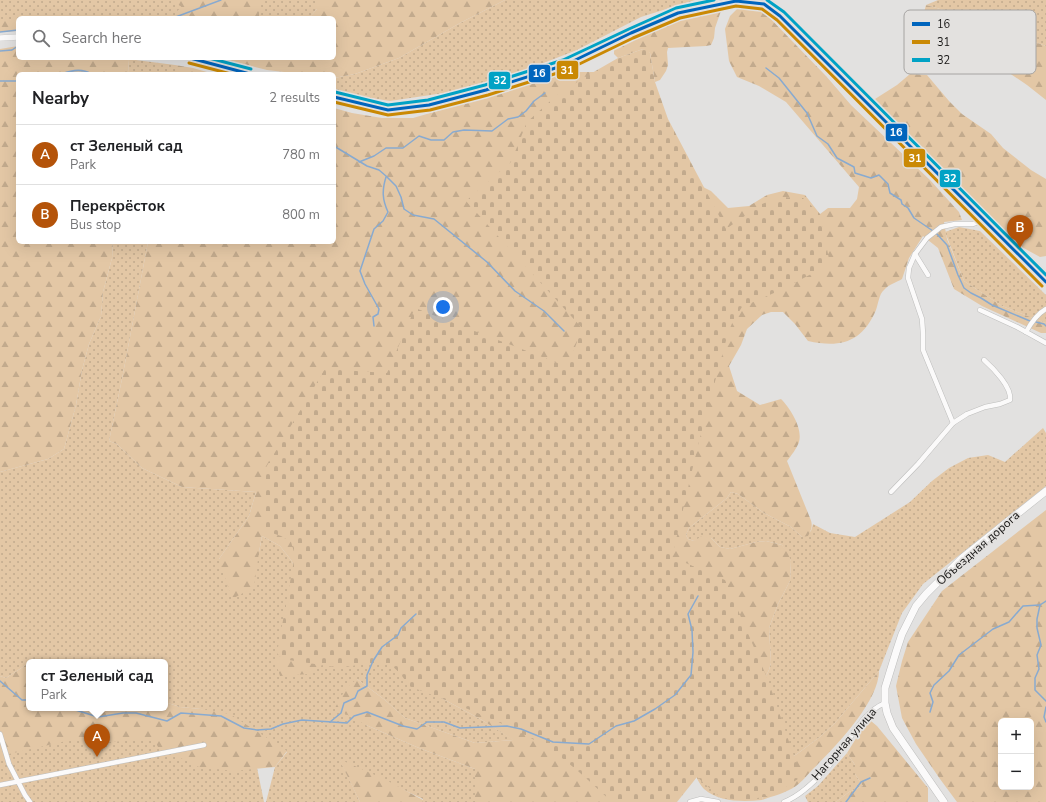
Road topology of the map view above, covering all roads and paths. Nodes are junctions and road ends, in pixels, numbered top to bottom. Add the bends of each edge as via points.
1 (762, 2) edge
2 (16, 37) edge
3 (0, 38) edge
4 (198, 60) edge
5 (242, 72) edge
6 (336, 97) edge
7 (984, 220) junction
8 (915, 254) junction
9 (928, 275) dead end
10 (1046, 282) edge
11 (1046, 309) edge
12 (980, 310) dead end
13 (1026, 332) junction
14 (1046, 343) edge
15 (984, 360) dead end
16 (953, 423) junction
17 (1046, 491) edge
18 (891, 492) dead end
19 (885, 703) junction
20 (0, 734) edge
21 (204, 746) dead end
22 (18, 782) junction
23 (0, 785) edge
24 (30, 802) edge
25 (690, 802) edge
26 (718, 802) edge
27 (784, 802) edge
28 (944, 802) edge

1 - 6 street via 736,1 678,13 565,65 429,105 388,110
1 - 7 street via 780,16
2 - 3 street
4 - 5 street
7 - 8 street via 973,224 941,227 927,238
7 - 10 street
8 - 9 street
8 - 16 street via 908,278 922,320 923,350
11 - 13 street via 1031,323
12 - 13 street
13 - 14 street
15 - 16 street via 997,372 1008,389 1010,400 985,406
16 - 18 street
17 - 19 main road, Объездная дорога via 962,558 916,606 902,634 885,688
19 - 27 street, Нагорная улица via 865,717 837,756 805,788
19 - 28 main road, Объездная дорога via 893,728
20 - 22 street via 9,764
21 - 22 street
22 - 23 street
22 - 24 street
25 - 26 street via 701,799

